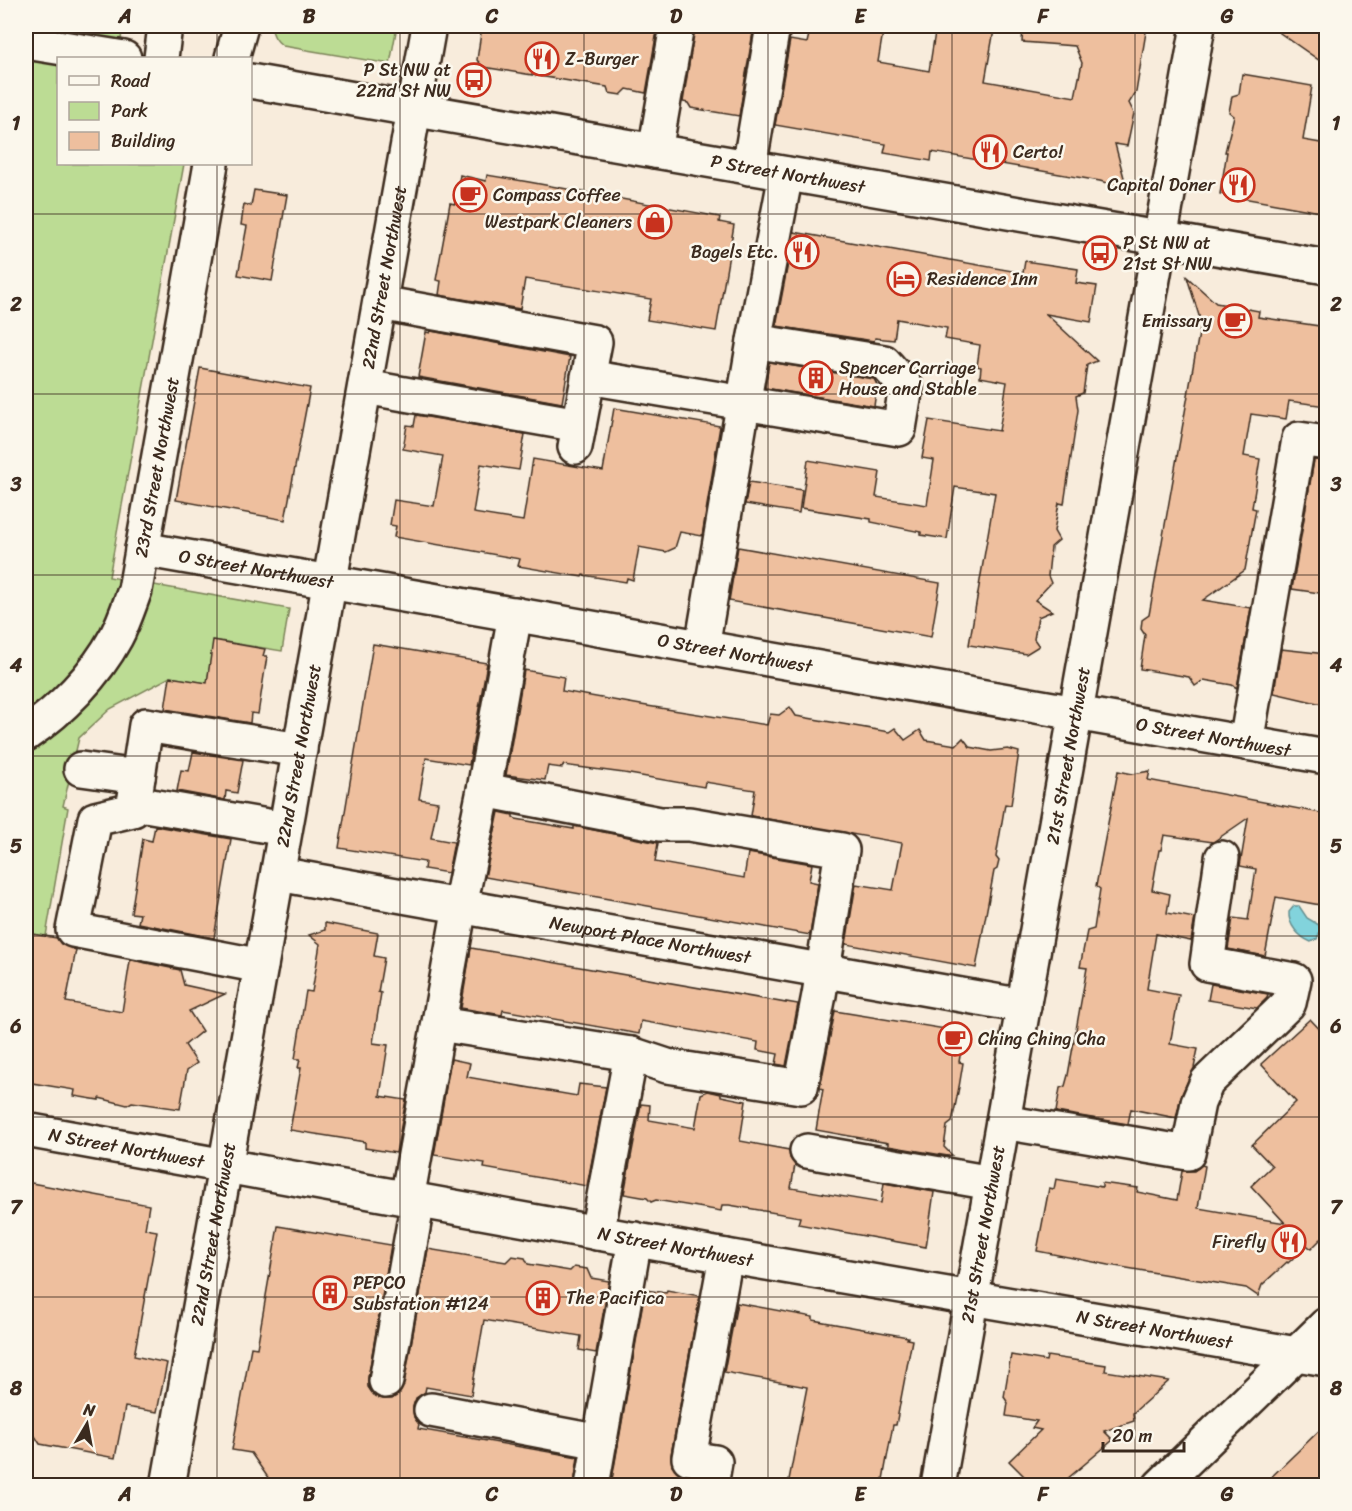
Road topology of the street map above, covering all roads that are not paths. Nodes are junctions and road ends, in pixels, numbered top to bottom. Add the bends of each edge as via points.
1 (165, 26) edge
2 (241, 26) edge
3 (429, 26) edge
4 (677, 26) edge
5 (773, 26) edge
6 (1198, 26) edge
7 (26, 42) edge
8 (115, 57) edge
9 (161, 57) edge
10 (232, 57) edge
11 (252, 81) edge
12 (414, 110) junction
13 (655, 151) junction
14 (211, 165) edge
15 (749, 168) junction
16 (786, 174) junction
17 (1161, 238) junction
18 (1326, 267) edge
19 (380, 303) junction
20 (754, 341) junction
21 (588, 377) junction
22 (365, 387) junction
23 (744, 403) junction
24 (1326, 443) edge
25 (142, 549) junction
26 (331, 582) junction
27 (514, 614) junction
28 (702, 647) junction
29 (1076, 713) junction
30 (26, 734) edge
31 (1246, 743) junction
32 (300, 750) junction
33 (1326, 757) edge
34 (81, 769) dead end
35 (136, 790) junction
36 (484, 790) junction
37 (285, 829) junction
38 (1222, 858) dead end
39 (278, 874) junction
40 (460, 906) junction
41 (261, 966) junction
42 (823, 970) junction
43 (1024, 1006) junction
44 (439, 1024) junction
45 (631, 1054) junction
46 (1003, 1122) junction
47 (26, 1130) edge
48 (807, 1151) dead end
49 (226, 1166) junction
50 (992, 1183) junction
51 (413, 1199) junction
52 (597, 1233) junction
53 (635, 1239) junction
54 (726, 1256) junction
55 (972, 1299) junction
56 (1326, 1325) edge
57 (1311, 1357) edge
58 (386, 1381) dead end
59 (431, 1410) dead end
60 (600, 1442) junction
61 (168, 1485) edge
62 (592, 1485) edge
63 (711, 1485) edge
64 (938, 1485) edge
65 (1160, 1485) edge

1 - 9 street
2 - 10 street
3 - 12 street, 22nd Street Northwest
4 - 13 street
5 - 15 street
6 - 17 street, 21st Street Northwest
7 - 8 street
11 - 12 street, P Street Northwest
12 - 13 street, P Street Northwest
12 - 19 street, 22nd Street Northwest
13 - 15 street, P Street Northwest
14 - 25 street, 23rd Street Northwest
15 - 16 street, P Street Northwest
16 - 17 street, P Street Northwest
16 - 20 street
17 - 18 street, P Street Northwest
17 - 29 street, 21st Street Northwest
19 - 21 street via 597,332
19 - 22 street, 22nd Street Northwest
20 - 23 street
20 - 23 street via 884,362 906,387 899,429
21 - 22 street via 577,436
21 - 23 street
22 - 26 street, 22nd Street Northwest
23 - 28 street
24 - 31 street via 1299,439
25 - 26 street, O Street Northwest
25 - 30 street, 23rd Street Northwest via 135,590 116,638 68,700
26 - 27 street, O Street Northwest
26 - 32 street, 22nd Street Northwest
27 - 28 street, O Street Northwest
27 - 36 street
28 - 29 street, O Street Northwest
29 - 31 street, O Street Northwest
29 - 43 street, 21st Street Northwest
31 - 33 street, O Street Northwest
32 - 35 street via 146,725
32 - 37 street, 22nd Street Northwest
34 - 35 street
35 - 37 street
35 - 41 street via 133,810 94,819 74,930
36 - 40 street
36 - 42 street via 660,824 689,824 842,850
37 - 39 street, 22nd Street Northwest
38 - 46 street via 1207,964 1294,980 1290,1003 1207,1082 1198,1103 1188,1153
39 - 40 street, Newport Place Northwest
39 - 41 street, 22nd Street Northwest
40 - 42 street, Newport Place Northwest
40 - 44 street
41 - 49 street, 22nd Street Northwest
42 - 43 street, Newport Place Northwest
42 - 45 street via 801,1087 667,1066
43 - 46 street, 21st Street Northwest
44 - 45 street
44 - 51 street
45 - 52 street
46 - 50 street, 21st Street Northwest
47 - 49 street, N Street Northwest
48 - 50 street
49 - 51 street, N Street Northwest
49 - 61 street, 22nd Street Northwest
50 - 55 street, 21st Street Northwest
51 - 52 street, N Street Northwest
51 - 58 street
52 - 53 street, N Street Northwest
53 - 54 street, N Street Northwest
53 - 60 street
54 - 55 street, N Street Northwest
54 - 63 street via 688,1458 715,1462
55 - 57 street, N Street Northwest
55 - 64 street, 21st Street Northwest
56 - 57 street
57 - 65 street
59 - 60 street
60 - 62 street

